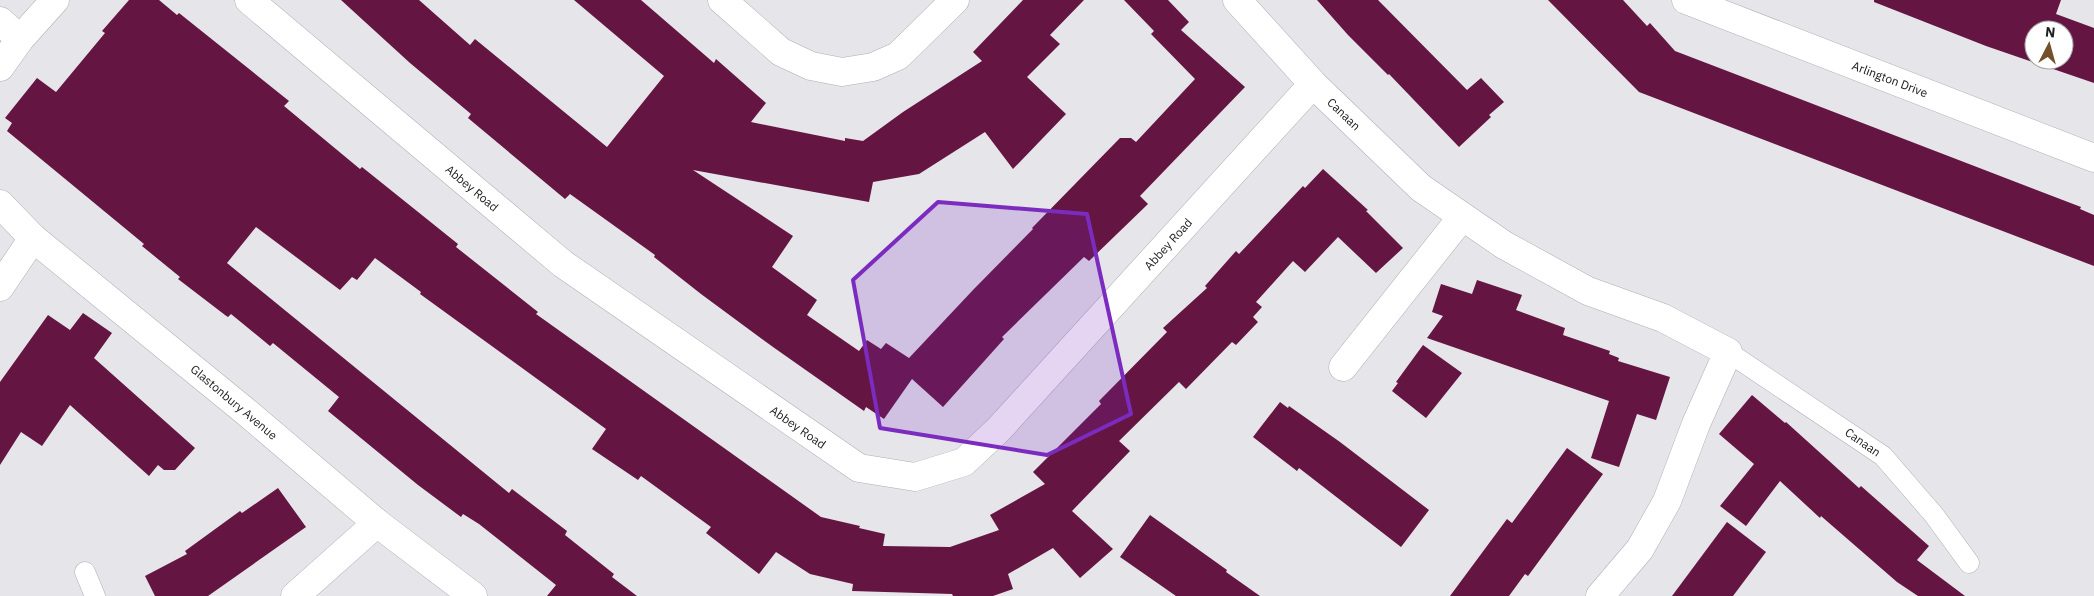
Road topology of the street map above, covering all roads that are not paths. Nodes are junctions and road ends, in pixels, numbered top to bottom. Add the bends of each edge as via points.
1 (55, 0) edge
2 (249, 0) edge
3 (722, 0) edge
4 (955, 0) edge
5 (1237, 0) edge
6 (1686, 0) edge
7 (10, 30) edge
8 (0, 67) edge
9 (1313, 84) junction
10 (2094, 158) edge
11 (0, 204) edge
12 (1462, 217) junction
13 (32, 238) junction
14 (0, 287) edge
15 (1728, 352) junction
16 (1343, 367) dead end
17 (377, 524) junction
18 (1969, 563) dead end
19 (85, 572) dead end
20 (95, 596) edge
21 (295, 596) edge
22 (473, 596) edge
23 (1600, 596) edge

1 - 7 street
2 - 9 street, Abbey Road via 562,264 859,468 915,477 964,462 999,428
3 - 4 street via 782,52 811,66 842,72 873,67 898,56
5 - 9 street, Canaan
6 - 10 street, Arlington Drive
7 - 8 street
9 - 12 street, Canaan via 1421,188
11 - 13 street, Glastonbury Avenue
12 - 15 street, Canaan via 1504,246 1588,291 1663,318
12 - 16 street
13 - 14 street
13 - 17 street, Glastonbury Avenue via 245,411
15 - 18 lane, Canaan via 1883,456 1934,515
15 - 23 street via 1666,500 1640,549
17 - 21 street
17 - 22 street, Glastonbury Avenue
19 - 20 lane

